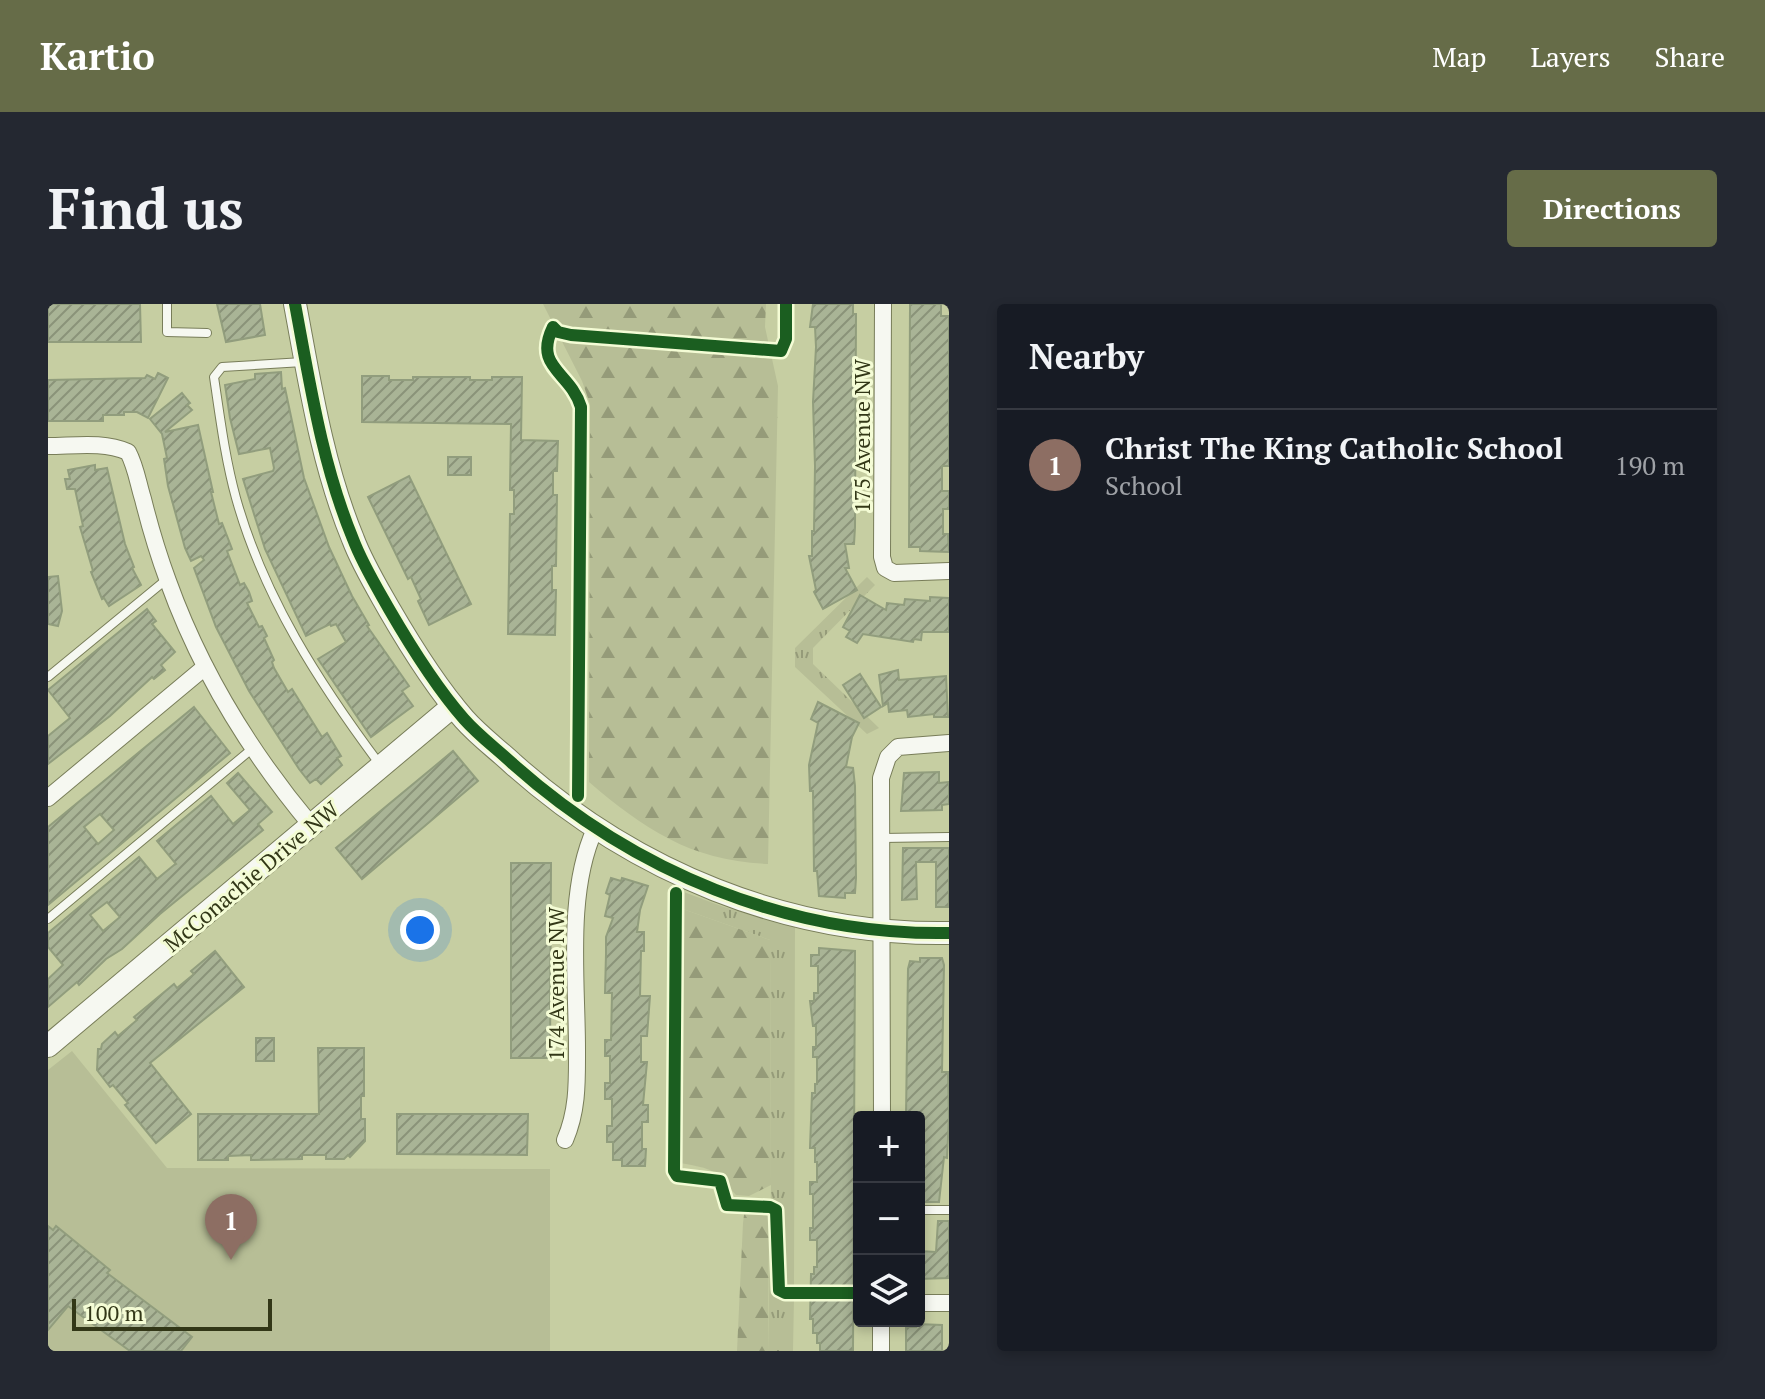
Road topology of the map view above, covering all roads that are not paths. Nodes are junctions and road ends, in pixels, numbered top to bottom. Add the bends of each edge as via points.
1 (167, 304) edge
2 (295, 304) edge
3 (883, 304) edge
4 (207, 333) dead end
5 (306, 362) junction
6 (48, 446) edge
7 (949, 571) edge
8 (167, 579) junction
9 (205, 667) junction
10 (48, 677) edge
11 (453, 706) junction
12 (949, 743) edge
13 (253, 748) junction
14 (381, 766) junction
15 (48, 798) edge
16 (311, 825) junction
17 (595, 829) junction
18 (949, 837) edge
19 (880, 838) junction
20 (48, 919) edge
21 (883, 931) junction
22 (949, 933) edge
23 (48, 1046) edge
24 (882, 1111) edge
25 (565, 1140) dead end
26 (925, 1210) edge
27 (949, 1210) edge
28 (925, 1303) edge
29 (949, 1303) edge
30 (881, 1327) edge
31 (881, 1351) edge

1 - 4 lane via 167,332
2 - 5 street
3 - 7 street, 175 Avenue NW via 882,557 885,568 894,573
5 - 11 street via 330,474 354,542 401,629
5 - 14 lane via 222,367 214,377 226,455 248,538 283,617
6 - 8 street via 108,446 128,452
8 - 9 street
8 - 10 lane
9 - 13 street
9 - 15 street
11 - 14 street, McConachie Drive NW
11 - 17 street via 557,803
12 - 19 street via 898,747 888,757 881,778
13 - 16 street
13 - 20 lane
14 - 16 street, McConachie Drive NW
16 - 23 street, McConachie Drive NW
17 - 21 street via 677,875 726,895
17 - 25 street, 174 Avenue NW via 580,876 576,1100
18 - 19 lane
19 - 21 street
21 - 22 street
21 - 24 street
26 - 27 lane
28 - 29 street
30 - 31 street

